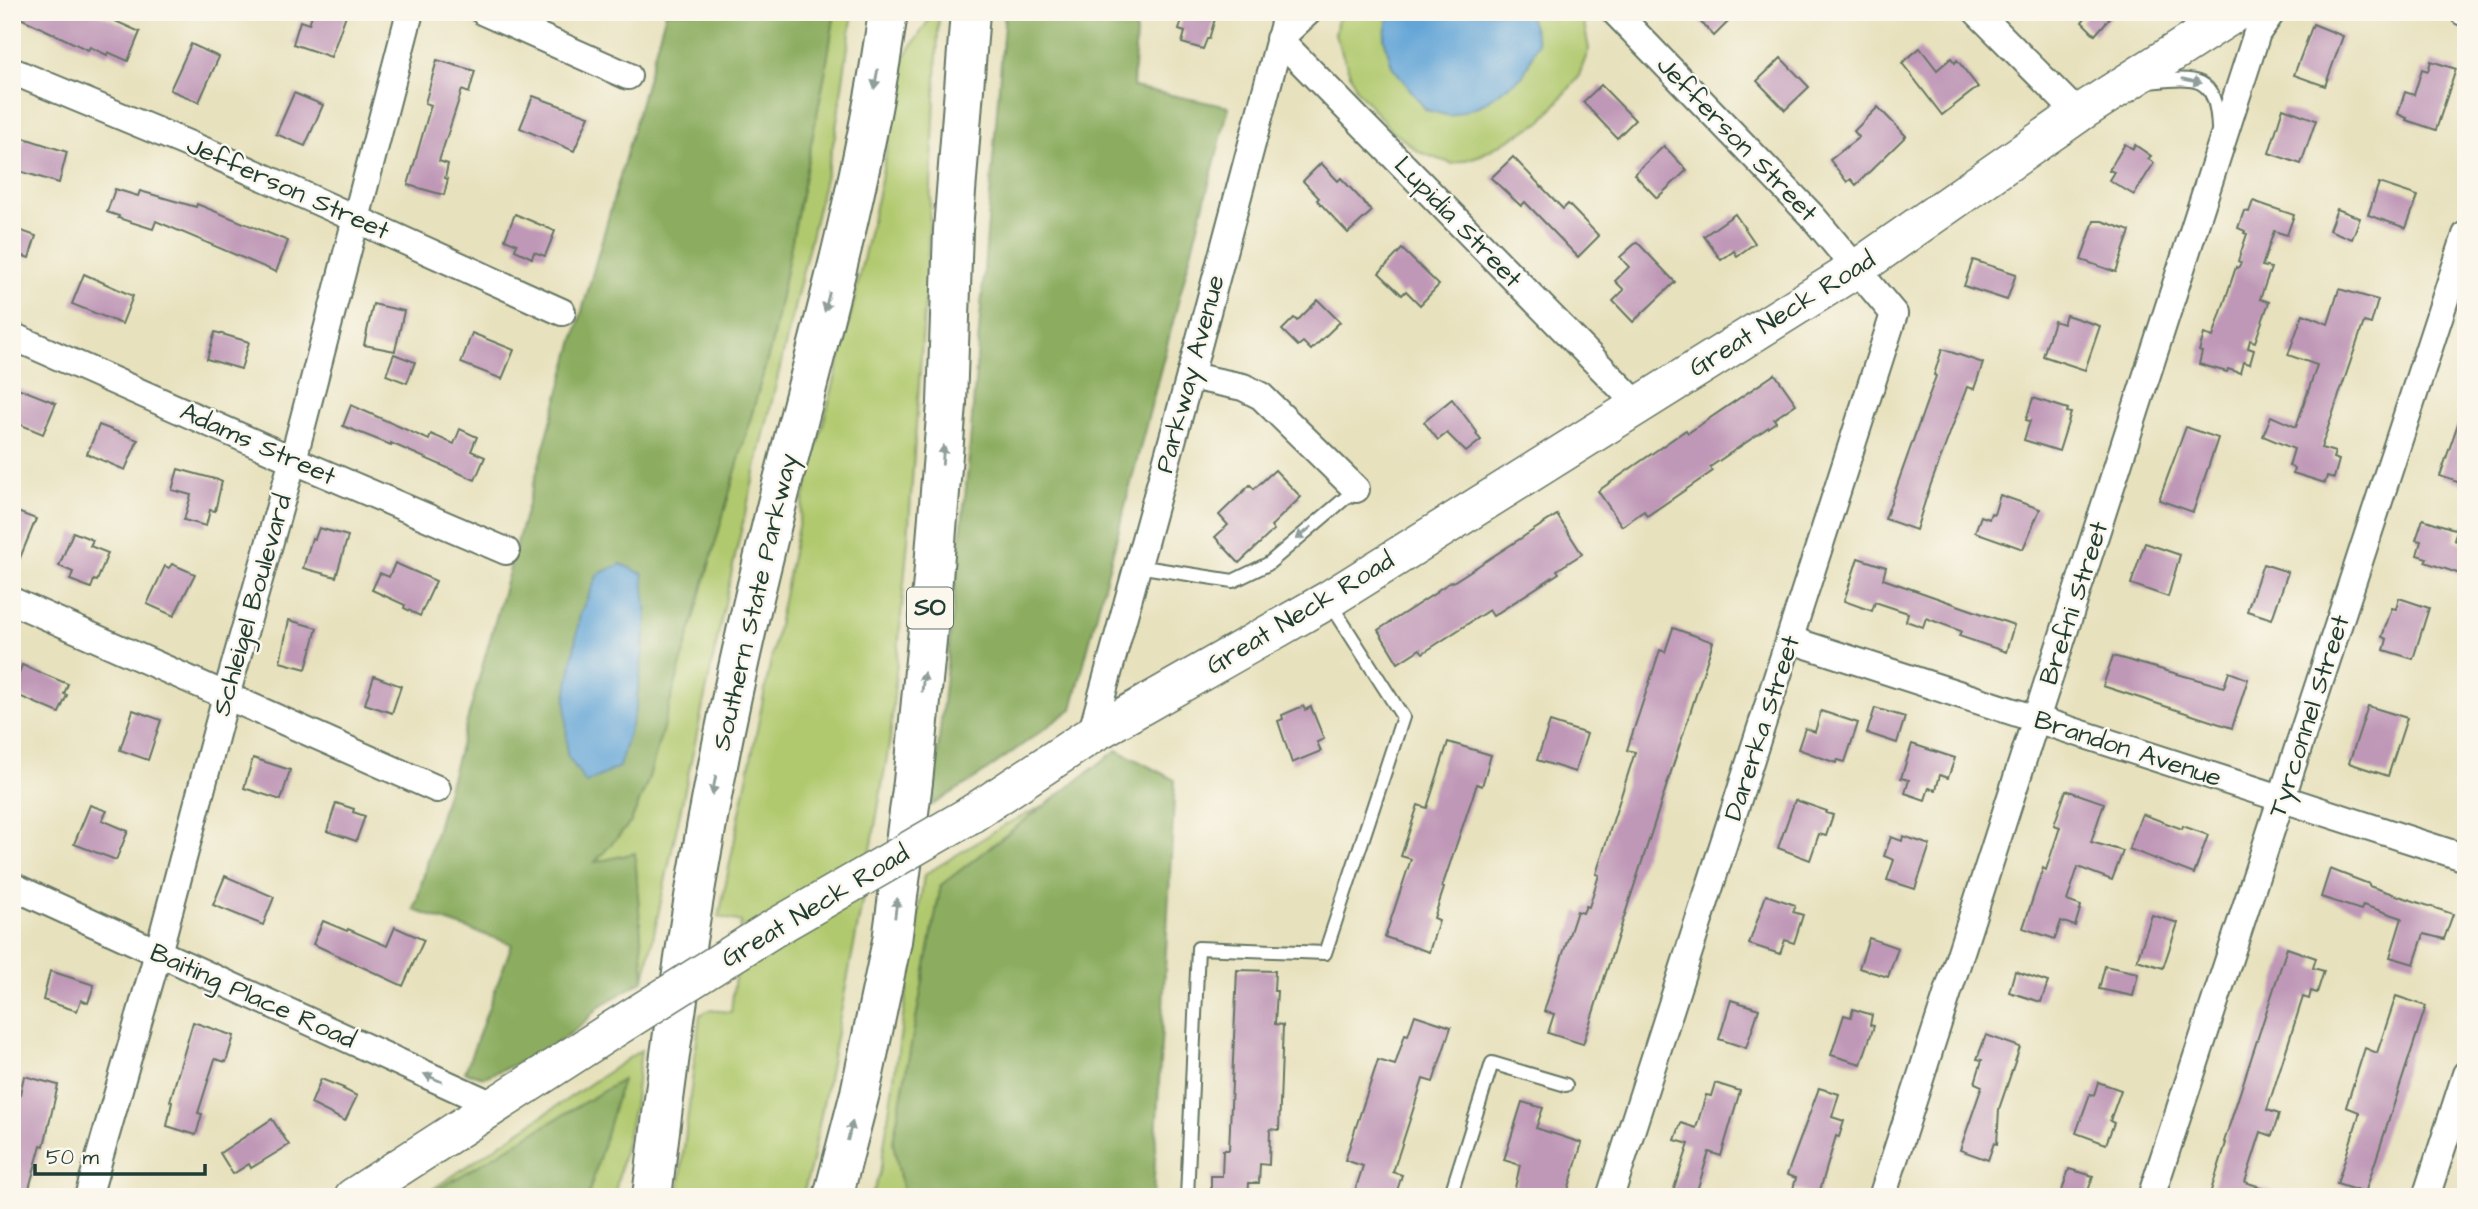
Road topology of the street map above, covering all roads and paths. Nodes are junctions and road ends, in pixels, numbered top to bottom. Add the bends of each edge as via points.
1 (410, 12) edge
2 (484, 12) edge
3 (888, 12) edge
4 (970, 12) edge
5 (1287, 12) edge
6 (1308, 12) edge
7 (1615, 12) edge
8 (1977, 12) edge
9 (2237, 12) edge
10 (2272, 12) edge
11 (1279, 39) junction
12 (12, 71) edge
13 (628, 76) dead end
14 (2124, 85) junction
15 (2078, 114) junction
16 (2220, 152) junction
17 (357, 218) junction
18 (2466, 234) edge
19 (1856, 269) junction
20 (562, 312) dead end
21 (12, 335) edge
22 (1190, 376) junction
23 (1637, 404) junction
24 (293, 460) junction
25 (1356, 489) joint
26 (506, 551) dead end
27 (1137, 566) junction
28 (1328, 600) junction
29 (12, 601) edge
30 (1791, 640) junction
31 (226, 696) junction
32 (2037, 719) junction
33 (1091, 735) junction
34 (437, 789) dead end
35 (2281, 799) junction
36 (2466, 858) edge
37 (12, 886) edge
38 (159, 953) junction
39 (2466, 1074) edge
40 (1566, 1085) dead end
41 (495, 1106) junction
42 (660, 1128) junction
43 (88, 1197) edge
44 (353, 1197) edge
45 (636, 1197) edge
46 (652, 1197) edge
47 (833, 1197) edge
48 (1187, 1197) edge
49 (1450, 1197) edge
50 (1610, 1197) edge
51 (1882, 1197) edge
52 (2151, 1197) edge
53 (2426, 1197) edge

1 - 17 street, Schleigel Boulevard
2 - 13 street
3 -> 42 highway, Southern State Parkway via 855,188 752,603 722,749 691,912
47 -> 4 highway, SO via 892,941 912,782 947,404 953,230
5 - 11 street, Parkway Avenue
6 - 11 street
7 - 19 street, Jefferson Street via 1813,217
8 - 15 street
9 - 14 main road, Great Neck Road
10 - 16 street, Brefni Street via 2258,33
11 - 22 street, Parkway Avenue
11 - 23 street, Lupidia Street
12 - 17 street, Jefferson Street
14 - 15 main road, Great Neck Road
14 -> 16 lane via 2183,78 2203,83 2217,101
15 - 19 main road, Great Neck Road
16 - 32 street, Brefni Street
17 - 20 street, Jefferson Street
17 - 24 street, Schleigel Boulevard
18 - 35 street, Tyrconnel Street
19 - 23 main road, Great Neck Road
19 - 30 street, Darerka Street via 1894,314
21 - 24 street, Adams Street
22 - 25 street via 1243,387 1261,396
22 - 27 street, Parkway Avenue
23 - 28 main road, Great Neck Road
24 - 26 street, Adams Street
24 - 31 street, Schleigel Boulevard
25 -> 27 lane via 1268,564 1233,581
27 - 33 street, Parkway Avenue
28 - 33 main road, Great Neck Road
28 - 48 lane via 1403,717 1325,953 1198,948
29 - 31 street
30 - 32 street, Brandon Avenue
30 - 50 street, Darerka Street
31 - 34 street
31 - 38 street, Schleigel Boulevard
32 - 35 street, Brandon Avenue
32 - 51 street, Brefni Street
33 - 41 main road, Great Neck Road, bridge via 992,802 771,930
35 - 36 street, Brandon Avenue
35 - 52 street, Tyrconnel Street
37 - 38 street, Baiting Place Road
41 -> 38 street, Baiting Place Road
38 - 43 street, Schleigel Boulevard
39 - 53 street
40 - 49 lane via 1492,1063
41 - 44 main road, Great Neck Road
42 - 45 highway
42 - 46 highway, Southern State Parkway

